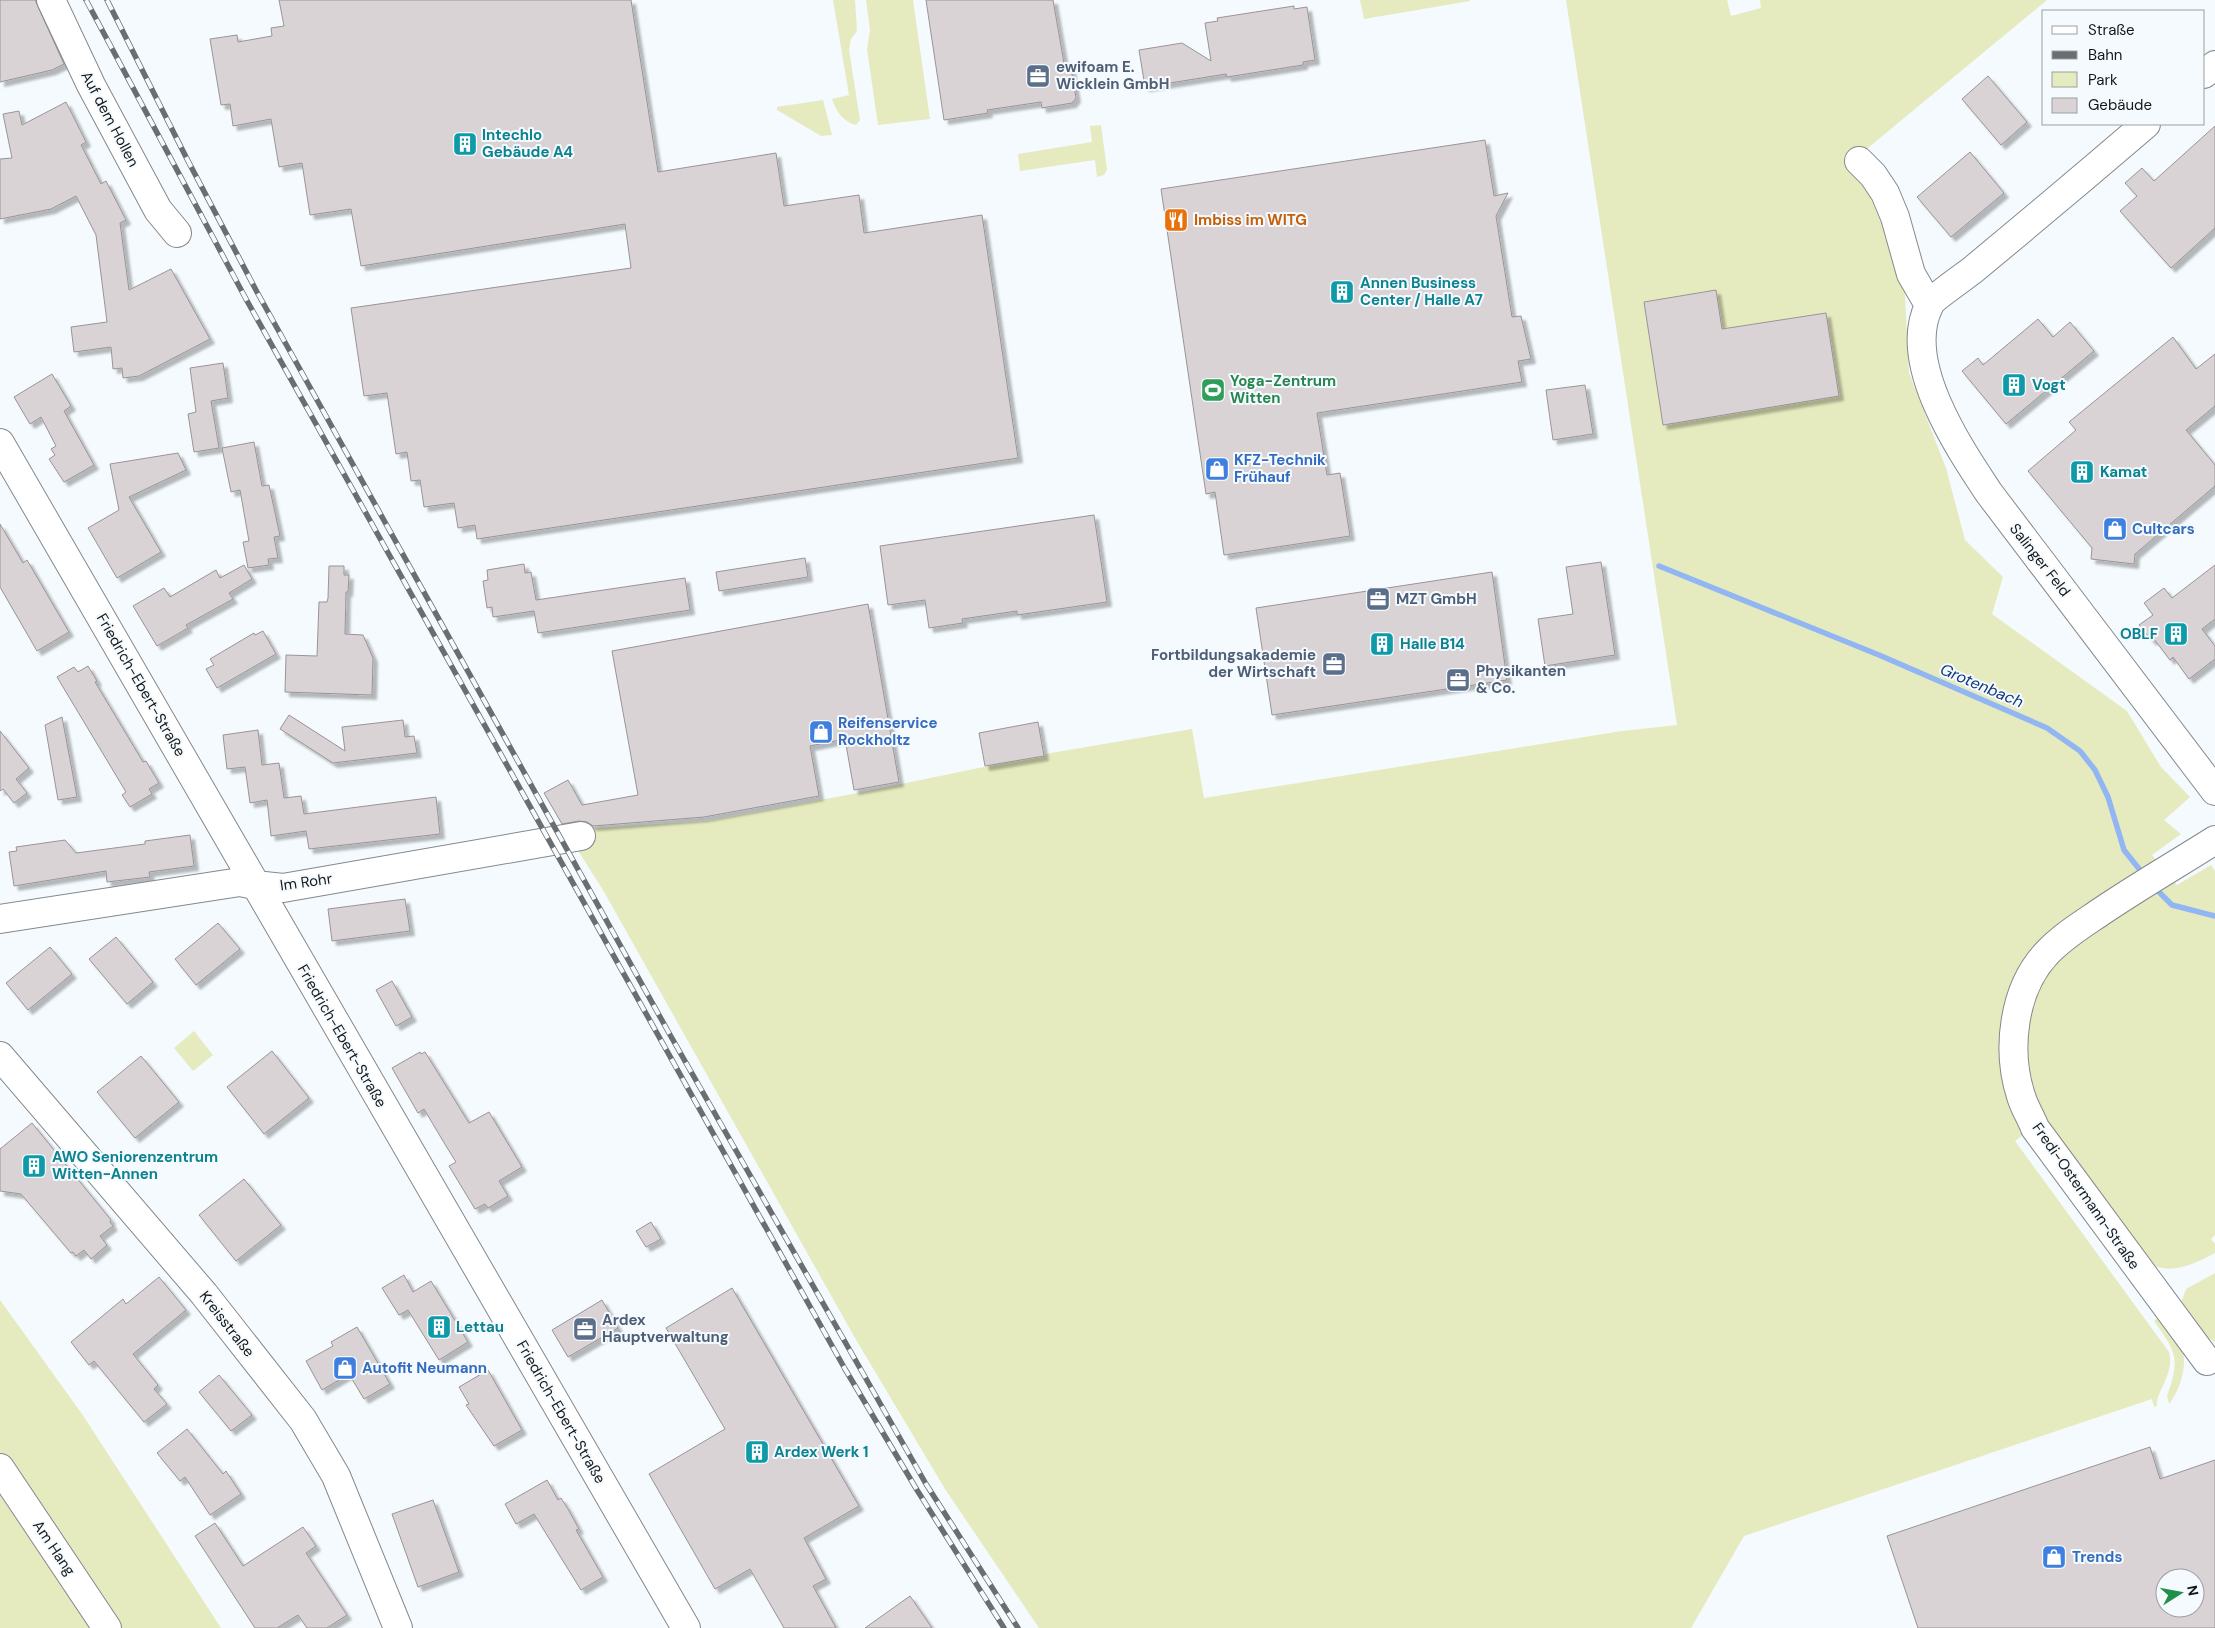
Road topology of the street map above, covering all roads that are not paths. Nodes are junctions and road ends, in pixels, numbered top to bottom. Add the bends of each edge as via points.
1 (51, 0) edge
2 (2215, 65) edge
3 (2205, 73) edge
4 (2145, 125) edge
5 (1859, 161) dead end
6 (177, 233) dead end
7 (1929, 305) junction
8 (0, 443) edge
9 (2215, 791) edge
10 (582, 836) dead end
11 (2215, 840) edge
12 (255, 886) junction
13 (0, 920) edge
14 (0, 1056) edge
15 (2206, 1361) dead end
16 (0, 1468) edge
17 (108, 1628) edge
18 (398, 1628) edge
19 (686, 1628) edge

1 - 6 street, Auf dem Hollen via 91,85 158,210
2 - 3 street
4 - 7 street
5 - 7 street via 1885,193 1911,274
7 - 9 street, Salinger Feld via 1923,329 1923,358 1935,402 1959,449 1989,494
8 - 12 street, Friedrich-Ebert-Straße
10 - 12 street, Im Rohr via 283,888
11 - 15 street, Fredi-Ostermann-Straße via 2124,896 2047,952 2021,998 2014,1029 2014,1064 2021,1097 2035,1128
12 - 13 street, Im Rohr via 240,882
12 - 19 street, Friedrich-Ebert-Straße
14 - 18 street, Kreisstraße via 204,1294 303,1420 336,1476
16 - 17 street, Am Hang

